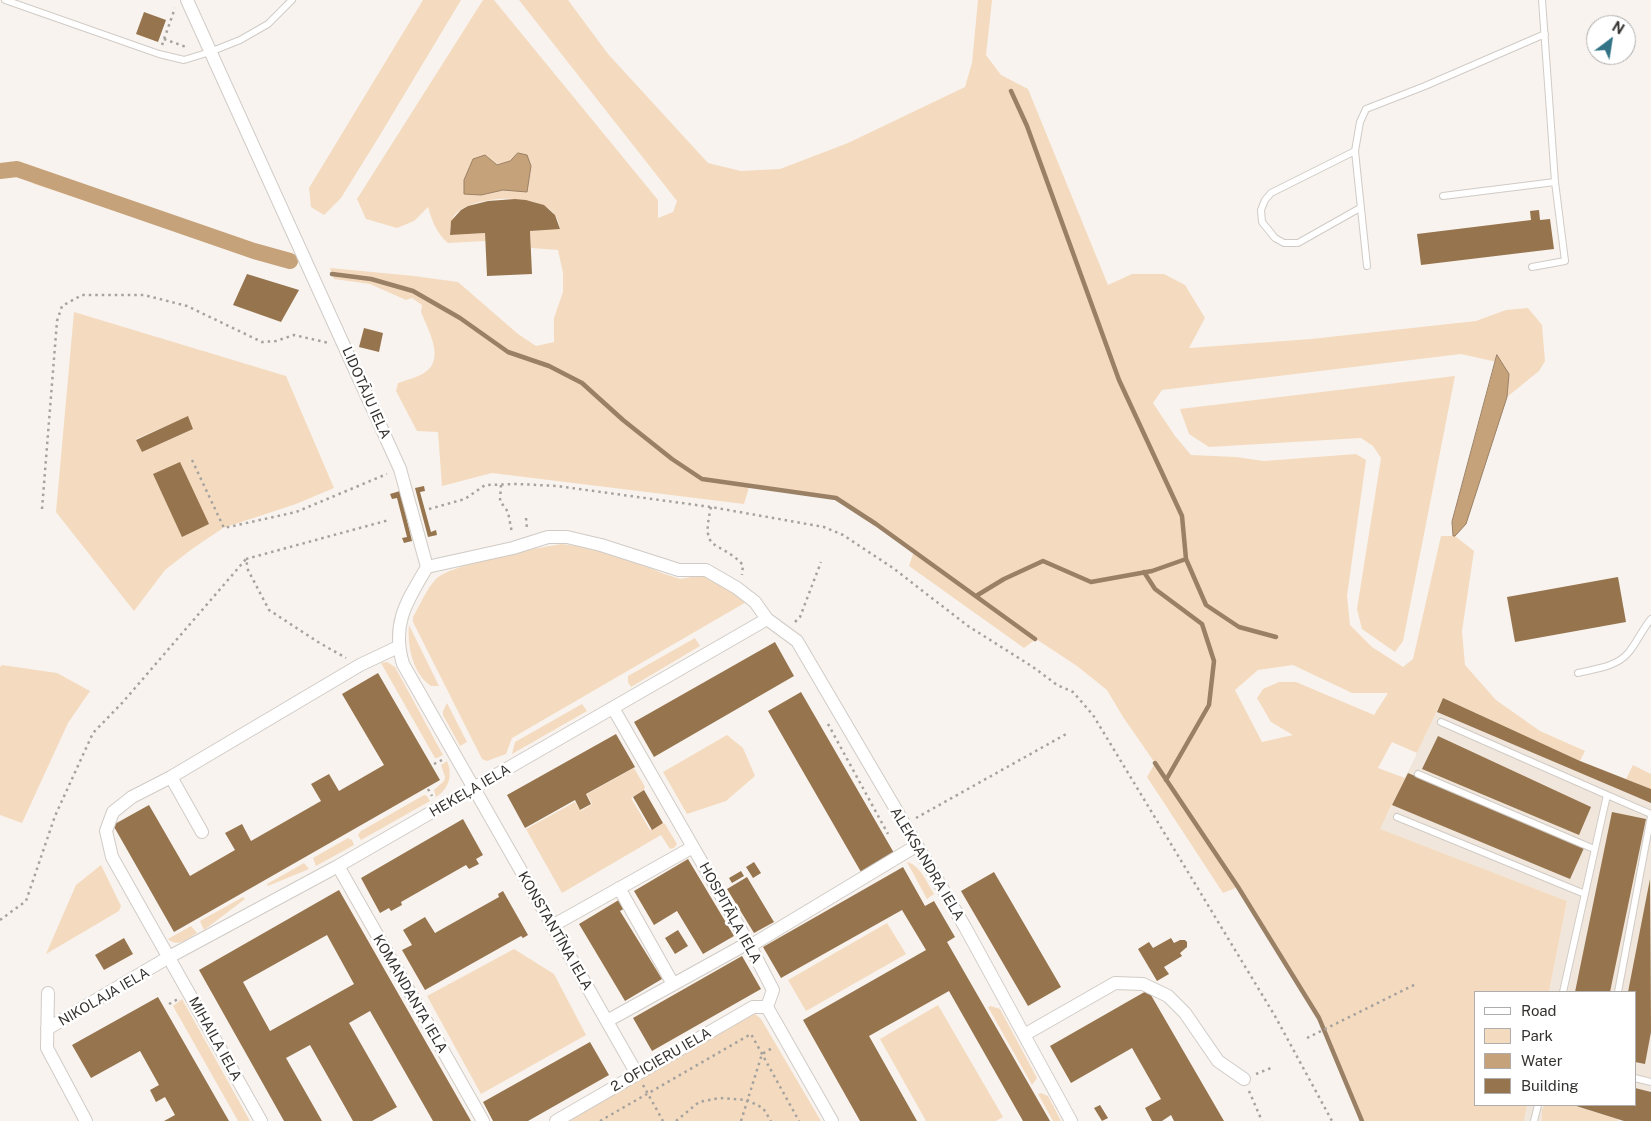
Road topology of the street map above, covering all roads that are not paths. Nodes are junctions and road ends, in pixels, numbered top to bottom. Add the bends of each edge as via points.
1 (5, 0) edge
2 (187, 0) edge
3 (292, 0) edge
4 (1542, 0) edge
5 (1545, 34) junction
6 (207, 53) junction
7 (1355, 151) junction
8 (1555, 182) junction
9 (1443, 196) dead end
10 (1360, 208) junction
11 (1367, 266) dead end
12 (1532, 267) dead end
13 (427, 567) junction
14 (767, 619) junction
15 (1651, 619) edge
16 (398, 647) junction
17 (1578, 673) dead end
18 (612, 708) junction
19 (1441, 722) dead end
20 (1418, 774) dead end
21 (171, 777) junction
22 (474, 788) junction
23 (1607, 795) junction
24 (1651, 815) edge
25 (1397, 816) dead end
26 (202, 832) dead end
27 (916, 846) junction
28 (693, 847) junction
29 (1594, 849) junction
30 (338, 866) junction
31 (619, 888) junction
32 (1585, 894) junction
33 (552, 926) junction
34 (749, 944) junction
35 (170, 958) junction
36 (673, 984) junction
37 (1562, 991) edge
38 (1618, 991) edge
39 (48, 992) dead end
40 (767, 1007) junction
41 (607, 1022) junction
42 (47, 1029) junction
43 (1024, 1035) junction
44 (637, 1074) junction
45 (1636, 1078) edge
46 (1244, 1079) road end
47 (1651, 1082) edge
48 (1538, 1106) edge
49 (86, 1121) edge
50 (261, 1121) edge
51 (483, 1121) edge
52 (556, 1121) edge
53 (832, 1121) edge
54 (1071, 1121) edge
55 (1534, 1121) edge

1 - 6 lane via 159,54 184,60
2 - 6 street, LIDOTĀJU IELA
3 - 6 lane via 268,24
4 - 5 lane
5 - 7 lane via 1366,109 1360,122
5 - 8 lane
6 - 13 street, LIDOTĀJU IELA via 400,469
7 - 10 lane
7 - 10 lane via 1271,193 1261,210 1262,222 1275,238 1284,243 1298,243
8 - 9 lane
8 - 12 lane via 1565,261
10 - 11 lane
13 - 14 street via 513,548 548,536 567,537 679,570 706,570 756,602
13 - 16 street via 404,609
14 - 18 street, HEKEĻA IELA
14 - 27 street, ALEKSANDRA IELA via 797,641
15 - 17 lane via 1628,654 1608,666
16 - 21 street, MIHAILA IELA
16 - 22 street via 403,664
18 - 22 street, HEKEĻA IELA
18 - 28 street, HOSPITĀĻA IELA
19 - 23 lane
20 - 29 lane
21 - 26 street
21 - 35 street, MIHAILA IELA via 132,796 113,812 106,831 112,857
22 - 30 street, HEKEĻA IELA
22 - 33 street, KONSTANTĪNA IELA
23 - 24 lane
23 - 29 lane
24 - 38 lane
25 - 32 lane
27 - 34 street
27 - 43 street, ALEKSANDRA IELA
28 - 31 street
28 - 34 street, HOSPITĀĻA IELA
29 - 32 lane
30 - 35 street, HEKEĻA IELA
30 - 51 street, KOMANDANTA IELA
31 - 33 street
31 - 36 street
32 - 37 lane
33 - 41 street, KONSTANTĪNA IELA
34 - 36 street
34 - 40 street, HOSPITĀĻA IELA via 772,990
35 - 42 street, NIKOLAJA IELA
35 - 50 street, MIHAILA IELA
36 - 41 street
39 - 42 street
40 - 44 street, 2. OFICIERU IELA via 753,1006
40 - 53 street
41 - 44 street, KONSTANTĪNA IELA
42 - 49 street, NIKOLAJA IELA via 47,1048
43 - 46 street via 1115,983 1143,984 1168,996 1185,1013 1218,1061
43 - 54 street, ALEKSANDRA IELA
44 - 52 street, 2. OFICIERU IELA
45 - 47 lane
48 - 55 lane

